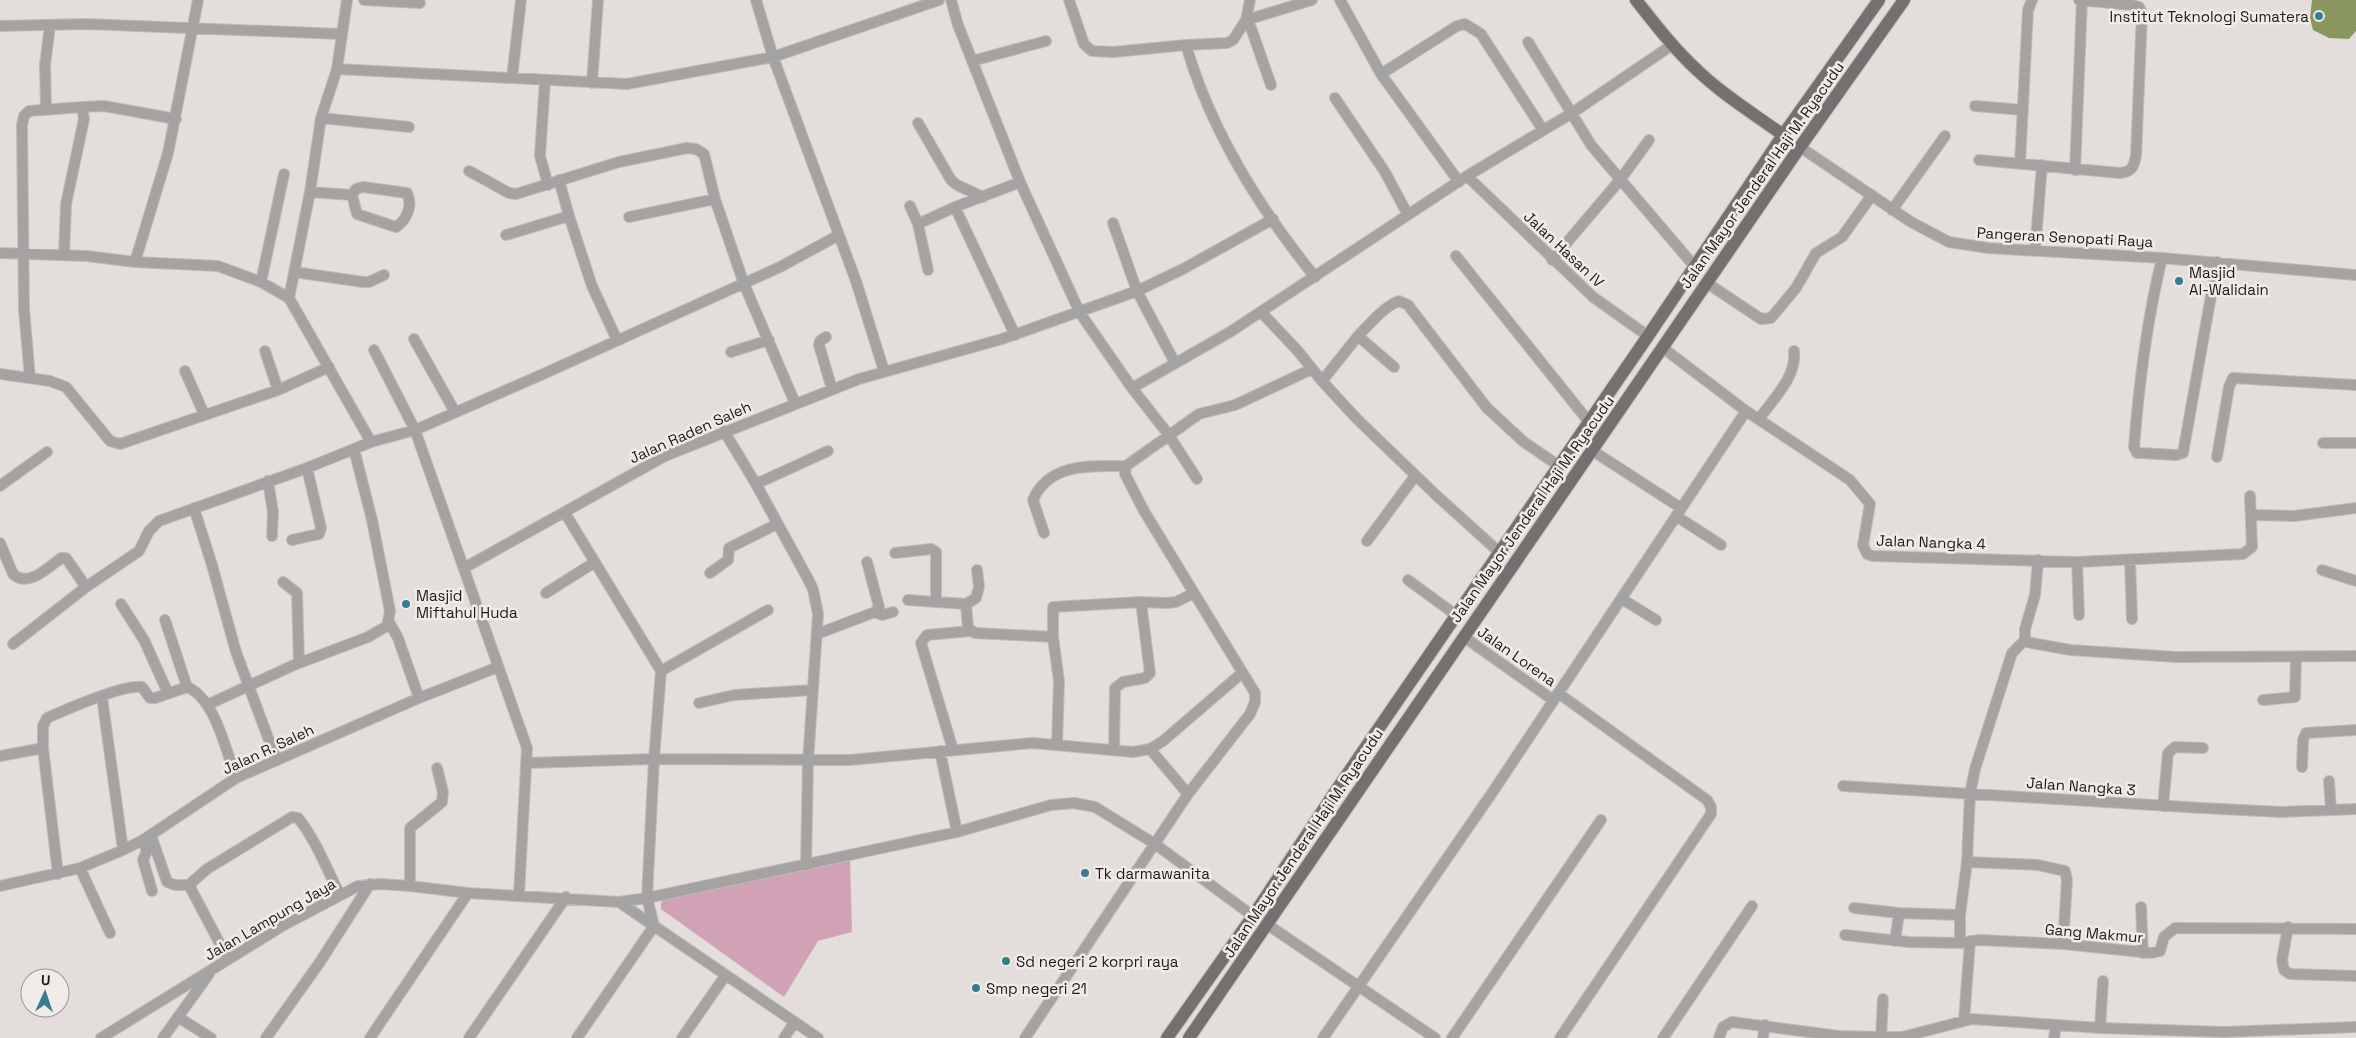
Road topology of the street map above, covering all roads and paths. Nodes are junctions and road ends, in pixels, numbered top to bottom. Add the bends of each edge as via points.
1 (198, 0) edge
2 (348, 0) edge
3 (364, 0) edge
4 (521, 0) edge
5 (598, 0) edge
6 (756, 0) edge
7 (940, 0) edge
8 (951, 0) edge
9 (1070, 0) edge
10 (1250, 0) edge
11 (1312, 0) edge
12 (1340, 0) edge
13 (1636, 0) edge
14 (1879, 0) edge
15 (1904, 0) edge
16 (2032, 0) edge
17 (2080, 0) edge
18 (420, 3) dead end
19 (1246, 20) junction
20 (50, 25) junction
21 (0, 26) edge
22 (194, 27) junction
23 (341, 34) junction
24 (1046, 42) dead end
25 (1528, 42) dead end
26 (1186, 44) junction
27 (1672, 45) junction
28 (773, 57) junction
29 (972, 61) junction
30 (337, 69) junction
31 (1381, 74) junction
32 (512, 78) junction
33 (545, 80) junction
34 (592, 84) junction
35 (1270, 85) dead end
36 (1335, 98) dead end
37 (1975, 106) dead end
38 (82, 107) junction
39 (46, 109) junction
40 (2023, 110) junction
41 (1572, 112) junction
42 (321, 118) junction
43 (176, 119) junction
44 (918, 123) dead end
45 (409, 127) dead end
46 (1543, 130) junction
47 (1784, 135) junction
48 (1945, 136) dead end
49 (1649, 140) dead end
50 (1800, 147) junction
51 (1979, 160) dead end
52 (2020, 163) junction
53 (2042, 165) junction
54 (2075, 170) junction
55 (469, 171) dead end
56 (284, 174) dead end
57 (1463, 179) junction
58 (560, 180) junction
59 (1620, 180) junction
60 (1020, 182) junction
61 (548, 184) junction
62 (310, 192) junction
63 (352, 195) junction
64 (1872, 195) junction
65 (983, 196) junction
66 (715, 199) junction
67 (910, 206) dead end
68 (955, 207) junction
69 (1892, 210) junction
70 (1408, 215) junction
71 (569, 216) junction
72 (629, 217) dead end
73 (1272, 219) junction
74 (1113, 223) dead end
75 (918, 224) junction
76 (506, 235) dead end
77 (839, 236) junction
78 (2035, 251) junction
79 (0, 253) edge
80 (24, 253) junction
81 (64, 255) junction
82 (1456, 256) dead end
83 (2162, 258) junction
84 (1552, 260) junction
85 (135, 262) junction
86 (2217, 262) junction
87 (1695, 267) junction
88 (928, 270) dead end
89 (294, 272) junction
90 (384, 275) dead end
91 (2356, 276) edge
92 (1315, 277) junction
93 (261, 282) junction
94 (1707, 283) junction
95 (744, 284) junction
96 (1137, 291) junction
97 (289, 298) junction
98 (1080, 312) junction
99 (1261, 312) junction
100 (1015, 334) junction
101 (1358, 336) junction
102 (1648, 336) junction
103 (826, 337) dead end
104 (414, 339) dead end
105 (616, 340) junction
106 (769, 340) junction
107 (1663, 348) junction
108 (374, 350) dead end
109 (265, 351) dead end
110 (1794, 351) dead end
111 (731, 352) dead end
112 (1176, 363) junction
113 (329, 367) junction
114 (1394, 367) dead end
115 (1312, 369) junction
116 (186, 370) dead end
117 (884, 371) junction
118 (0, 374) edge
119 (30, 378) junction
120 (1322, 381) junction
121 (2356, 385) edge
122 (1132, 388) junction
123 (832, 389) junction
124 (278, 390) junction
125 (795, 403) junction
126 (1746, 411) junction
127 (455, 412) junction
128 (204, 414) junction
129 (1759, 419) junction
130 (1589, 422) junction
131 (415, 430) junction
132 (724, 431) junction
133 (1168, 434) junction
134 (371, 442) junction
135 (2356, 443) edge
136 (2323, 444) dead end
137 (354, 449) junction
138 (828, 451) dead end
139 (1593, 451) junction
140 (46, 452) dead end
141 (2217, 457) dead end
142 (1126, 466) junction
143 (1559, 466) junction
144 (307, 468) junction
145 (1415, 476) junction
146 (1197, 479) dead end
147 (268, 481) junction
148 (1571, 483) junction
149 (756, 484) junction
150 (0, 486) edge
151 (1542, 491) junction
152 (2250, 496) dead end
153 (194, 508) junction
154 (2356, 508) edge
155 (1552, 510) junction
156 (1679, 512) junction
157 (565, 513) junction
158 (2251, 515) junction
159 (777, 524) junction
160 (1518, 526) junction
161 (1044, 533) dead end
162 (272, 536) dead end
163 (292, 540) dead end
164 (1366, 541) dead end
165 (1722, 545) dead end
166 (1, 548) edge
167 (1499, 552) junction
168 (895, 554) dead end
169 (2038, 560) junction
170 (2130, 560) junction
171 (594, 562) junction
172 (867, 562) dead end
173 (2077, 562) junction
174 (464, 568) junction
175 (977, 570) dead end
176 (2322, 570) dead end
177 (710, 573) dead end
178 (1408, 580) dead end
179 (2356, 581) edge
180 (283, 582) dead end
181 (86, 587) junction
182 (546, 593) dead end
183 (1194, 593) junction
184 (1622, 599) junction
185 (908, 600) dead end
186 (936, 601) junction
187 (1142, 602) junction
188 (121, 604) dead end
189 (966, 604) junction
190 (768, 610) dead end
191 (875, 612) junction
192 (893, 612) dead end
193 (1456, 615) junction
194 (2079, 615) dead end
195 (2132, 619) dead end
196 (166, 620) dead end
197 (1656, 620) dead end
198 (389, 622) junction
199 (970, 631) junction
200 (817, 634) junction
201 (1053, 637) junction
202 (1464, 637) junction
203 (2026, 640) junction
204 (13, 644) dead end
205 (2296, 656) junction
206 (2356, 656) edge
207 (300, 663) junction
208 (498, 667) junction
209 (661, 671) junction
210 (1242, 673) junction
211 (187, 687) junction
212 (250, 687) junction
213 (813, 690) junction
214 (168, 693) junction
215 (1556, 696) junction
216 (102, 697) junction
217 (418, 698) junction
218 (2262, 700) dead end
219 (699, 703) dead end
220 (207, 705) junction
221 (2356, 730) edge
222 (1057, 744) junction
223 (43, 748) junction
224 (2204, 748) dead end
225 (1114, 749) junction
226 (1150, 749) junction
227 (953, 750) junction
228 (940, 751) junction
229 (0, 756) edge
230 (654, 759) junction
231 (276, 760) junction
232 (808, 762) junction
233 (528, 763) junction
234 (2302, 767) dead end
235 (437, 768) dead end
236 (236, 778) junction
237 (2329, 781) dead end
238 (1843, 786) dead end
239 (1188, 794) junction
240 (1970, 794) junction
241 (2163, 806) junction
242 (2356, 809) edge
243 (2331, 810) junction
244 (1602, 820) dead end
245 (957, 832) junction
246 (147, 838) junction
247 (1155, 844) junction
248 (123, 850) junction
249 (1967, 862) junction
250 (806, 865) junction
251 (80, 868) junction
252 (58, 874) junction
253 (370, 884) junction
254 (191, 885) junction
255 (0, 886) edge
256 (410, 886) junction
257 (152, 891) dead end
258 (468, 893) junction
259 (519, 894) junction
260 (340, 896) junction
261 (566, 898) junction
262 (647, 898) junction
263 (619, 902) junction
264 (1752, 906) dead end
265 (2141, 907) dead end
266 (1854, 908) dead end
267 (1899, 913) junction
268 (1960, 915) junction
269 (1253, 916) junction
270 (1268, 925) junction
271 (654, 926) junction
272 (2288, 927) junction
273 (2356, 929) edge
274 (110, 933) dead end
275 (1845, 935) dead end
276 (1895, 941) junction
277 (1965, 942) junction
278 (2063, 944) junction
279 (2143, 953) junction
280 (228, 960) junction
281 (212, 969) junction
282 (725, 976) junction
283 (2356, 976) edge
284 (2103, 982) dead end
285 (1359, 986) junction
286 (1884, 999) dead end
287 (178, 1017) junction
288 (1964, 1021) junction
289 (794, 1023) junction
290 (1764, 1025) junction
291 (2056, 1025) junction
292 (2356, 1027) edge
293 (2100, 1028) junction
294 (2160, 1034) edge
295 (1881, 1037) junction
296 (101, 1038) edge
297 (163, 1038) edge
298 (211, 1038) edge
299 (266, 1038) edge
300 (370, 1038) edge
301 (469, 1038) edge
302 (577, 1038) edge
303 (682, 1038) edge
304 (784, 1038) edge
305 (818, 1038) edge
306 (1025, 1038) edge
307 (1167, 1038) edge
308 (1189, 1038) edge
309 (1323, 1038) edge
310 (1434, 1038) edge
311 (1452, 1038) edge
312 (1560, 1038) edge
313 (1662, 1038) edge
314 (1719, 1038) edge
315 (1763, 1038) edge
316 (2054, 1038) edge

1 - 22 street
2 - 23 street
3 - 18 street
4 - 32 street
5 - 34 street
6 - 28 street
7 - 28 street
8 - 29 street
9 - 26 street via 1084,44 1092,51 1113,52
10 - 19 street
11 - 19 street
12 - 31 street, Jalan Hasan IV
13 - 27 main road
14 - 47 main road, Jalan Mayor Jenderal Haji M. Ryacudu
15 - 50 main road, Jalan Mayor Jenderal Haji M. Ryacudu
16 - 40 street via 2028,10
17 - 54 street
17 - 54 street via 2139,7 2143,22 2134,166 2128,172 2120,173
19 - 26 street via 1233,40 1227,43
19 - 35 street
20 - 21 street
20 - 22 street
20 - 39 street via 45,65
22 - 23 street
22 - 43 street
23 - 30 street
24 - 29 street
25 - 41 street
26 - 73 street via 1224,140
27 - 41 street
27 - 47 main road via 1721,91
28 - 34 street via 626,84
28 - 77 street
29 - 60 street
30 - 32 street
30 - 42 street
31 - 46 street via 1465,24 1481,34
31 - 57 street, Jalan Hasan IV
32 - 33 street
33 - 34 street
33 - 61 street via 540,156
36 - 70 street
37 - 40 street
38 - 39 street
38 - 43 street via 104,106
38 - 81 street via 84,119 66,204
39 - 80 street via 29,111 22,125
40 - 52 street
41 - 46 street
41 - 59 street via 1591,145
42 - 45 street
42 - 62 street
43 - 85 street
44 - 65 street via 951,180
46 - 57 street
47 - 87 main road, Jalan Mayor Jenderal Haji M. Ryacudu
48 - 69 street
49 - 59 street
50 - 64 street, Pangeran Senopati Raya
50 - 94 main road, Jalan Mayor Jenderal Haji M. Ryacudu
51 - 52 street
52 - 53 street
53 - 54 street
53 - 78 street
55 - 61 street via 509,193 516,194
56 - 93 street
57 - 70 street
57 - 84 street, Jalan Hasan IV
58 - 61 street
58 - 66 street via 619,162 696,149 704,154
58 - 71 street
59 - 84 street
59 - 87 street
60 - 65 street
60 - 98 street
62 - 63 street
62 - 89 street
63 - 63 street via 354,209 361,217 390,226 402,224 410,208 407,192 363,187 356,188
64 - 69 street, Pangeran Senopati Raya
64 - 94 street via 1842,237 1816,254 1796,288 1771,318 1761,320
65 - 68 street
66 - 72 street
66 - 95 street
67 - 75 street
68 - 75 street
68 - 100 street
69 - 78 street, Pangeran Senopati Raya via 1949,242
70 - 92 street
71 - 76 street
71 - 105 street via 592,286
73 - 92 street
73 - 96 street, Jalan Raden Saleh
74 - 96 street
75 - 88 street
77 - 95 street
77 - 117 street
78 - 83 street, Pangeran Senopati Raya
79 - 80 street
80 - 81 street
80 - 119 street via 24,309
81 - 85 street
82 - 130 street
83 - 86 street, Pangeran Senopati Raya
83 - 86 street via 2137,403 2134,447 2140,454 2183,453
84 - 102 street, Jalan Hasan IV via 1593,297
85 - 93 street via 218,266
86 - 91 street, Pangeran Senopati Raya
87 - 102 main road, Jalan Mayor Jenderal Haji M. Ryacudu
89 - 90 street via 363,282
89 - 97 street
92 - 99 street
93 - 97 street
94 - 107 main road, Jalan Mayor Jenderal Haji M. Ryacudu
95 - 105 street
95 - 106 street
96 - 98 street, Jalan Raden Saleh
96 - 112 street
97 - 113 street
98 - 100 street, Jalan Raden Saleh
98 - 122 street
99 - 112 street
99 - 115 street
100 - 117 street, Jalan Raden Saleh
101 - 114 street
101 - 120 street
101 - 143 street via 1395,303 1408,305 1487,408 1524,442
102 - 130 main road, Jalan Mayor Jenderal Haji M. Ryacudu
103 - 123 street via 819,345
104 - 127 street
105 - 127 street
106 - 111 street
106 - 125 street
107 - 126 street, Jalan Nangka 4
107 - 139 main road, Jalan Mayor Jenderal Haji M. Ryacudu
108 - 131 street
109 - 124 street
110 - 129 street via 1790,376
112 - 122 street
113 - 124 street
113 - 134 street
115 - 120 street
115 - 133 street via 1235,405 1203,412
116 - 128 street
117 - 123 street, Jalan Raden Saleh
118 - 119 street
119 - 128 street via 66,387 113,444
120 - 145 street
121 - 141 street via 2233,378
122 - 133 street
123 - 125 street, Jalan Raden Saleh
124 - 128 street
125 - 132 street, Jalan Raden Saleh
126 - 129 street, Jalan Nangka 4
126 - 156 street
127 - 131 street
129 - 169 street, Jalan Nangka 4 via 1850,480 1870,504 1863,545 1867,554
130 - 143 main road, Jalan Mayor Jenderal Haji M. Ryacudu
131 - 134 street
131 - 174 street
132 - 149 street
132 - 157 street, Jalan Raden Saleh via 665,456
133 - 142 street
133 - 146 street
134 - 137 street
135 - 136 street
137 - 144 street
137 - 198 street via 372,520 390,611
138 - 149 street
139 - 148 main road, Jalan Mayor Jenderal Haji M. Ryacudu
139 - 156 street
140 - 150 street
142 - 161 street via 1076,467 1047,482 1033,500
142 - 183 street via 1125,474 1144,511
143 - 151 main road, Jalan Mayor Jenderal Haji M. Ryacudu
144 - 147 street
144 - 163 street via 321,528 319,534
145 - 164 street
145 - 167 street
147 - 153 street
147 - 162 street via 273,512
148 - 151 main road via 1562,485 1551,496
148 - 155 main road, Jalan Mayor Jenderal Haji M. Ryacudu
149 - 159 street
151 - 160 main road, Jalan Mayor Jenderal Haji M. Ryacudu
152 - 158 street, Jalan Nangka 4
153 - 181 street via 153,525 139,551
153 - 212 street via 229,630
154 - 158 street via 2294,516
155 - 160 main road via 1538,506 1527,522
155 - 202 main road, Jalan Mayor Jenderal Haji M. Ryacudu
156 - 165 street
156 - 184 street
157 - 171 street
157 - 174 street, Jalan Raden Saleh
158 - 170 street, Jalan Nangka 4 via 2252,547 2249,552
159 - 177 street via 729,548 728,560
159 - 200 street via 813,589 818,614
160 - 167 main road, Jalan Mayor Jenderal Haji M. Ryacudu
166 - 181 street via 13,574 20,579 31,579 66,558
167 - 193 main road, Jalan Mayor Jenderal Haji M. Ryacudu
168 - 186 street via 936,552
169 - 173 street, Jalan Nangka 4
169 - 203 street via 2035,595 2025,629
170 - 173 street, Jalan Nangka 4
170 - 195 street
171 - 182 street
171 - 209 street
172 - 191 street via 878,597 879,607
173 - 194 street
174 - 208 street
175 - 189 street via 979,587 976,598
176 - 179 street
178 - 193 street
180 - 207 street via 297,594
181 - 204 street
183 - 187 street via 1176,602
183 - 210 street
184 - 197 street
184 - 215 street
185 - 186 street
186 - 189 street
187 - 201 street via 1054,606
187 - 225 street via 1150,672 1145,678 1123,682 1116,688
188 - 214 street via 144,640
189 - 199 street
190 - 209 street
191 - 192 street via 882,615
191 - 200 street
193 - 269 main road, Jalan Mayor Jenderal Haji M. Ryacudu
196 - 211 street
198 - 207 street via 384,629 368,638
198 - 217 street via 398,638
199 - 201 street
199 - 227 street via 927,635 921,643
200 - 213 street
201 - 222 street via 1059,681
202 - 215 street, Jalan Lorena
202 - 270 main road, Jalan Mayor Jenderal Haji M. Ryacudu
203 - 205 street via 2071,650 2176,657
203 - 240 street via 2012,654
205 - 206 street
205 - 218 street via 2295,697
207 - 212 street
208 - 217 street, Jalan R. Saleh
208 - 233 street via 525,741
209 - 230 street
210 - 226 street
210 - 239 street via 1256,696 1254,705
211 - 214 street
211 - 220 street via 195,690
212 - 220 street
212 - 231 street
213 - 219 street via 734,695
213 - 232 street
214 - 216 street via 150,698 142,687 136,686
215 - 285 street
215 - 312 street, Jalan Lorena via 1707,800 1711,806 1711,814
216 - 223 street via 47,718 43,726
216 - 248 street
217 - 231 street, Jalan R. Saleh
220 - 236 street
221 - 234 street via 2306,733 2302,740
222 - 225 street
222 - 227 street via 1007,744
223 - 229 street
223 - 252 street
224 - 241 street via 2175,747 2168,753
225 - 226 street via 1133,752
226 - 239 street
227 - 228 street
228 - 232 street
228 - 245 street
230 - 232 street
230 - 233 street
230 - 262 street
231 - 236 street, Jalan R. Saleh
232 - 250 street
233 - 259 street
235 - 256 street via 442,802 410,828
236 - 246 street, Jalan R. Saleh
237 - 243 street
238 - 240 street, Jalan Nangka 3
239 - 247 street
240 - 241 street, Jalan Nangka 3
240 - 249 street
241 - 243 street, Jalan Nangka 3 via 2281,812
242 - 243 street, Jalan Nangka 3
244 - 311 street
245 - 247 street, Jalan Lampung Jaya via 1051,805 1074,803 1095,807
245 - 250 street, Jalan Lampung Jaya
246 - 248 street, Jalan R. Saleh
246 - 254 street via 167,882
246 - 257 street via 148,851 143,860
247 - 269 street, Jalan Lampung Jaya
247 - 306 street
248 - 251 street, Jalan R. Saleh
249 - 268 street
249 - 278 street via 2038,865 2064,871 2067,880
250 - 262 street, Jalan Lampung Jaya
251 - 252 street, Jalan R. Saleh
251 - 274 street
252 - 255 street, Jalan R. Saleh
253 - 256 street, Jalan Lampung Jaya
253 - 260 street, Jalan Lampung Jaya via 358,886
253 - 299 street
254 - 260 street via 194,878 207,869 296,817 316,847
254 - 280 street
256 - 258 street, Jalan Lampung Jaya
258 - 259 street, Jalan Lampung Jaya
258 - 300 street
259 - 261 street, Jalan Lampung Jaya
260 - 280 street, Jalan Lampung Jaya via 284,925
261 - 263 street, Jalan Lampung Jaya
261 - 301 street
262 - 263 street, Jalan Lampung Jaya
262 - 271 street
263 - 271 street
264 - 313 street
265 - 279 street
266 - 267 street
267 - 268 street
267 - 276 street
268 - 277 street
269 - 307 main road, Jalan Mayor Jenderal Haji M. Ryacudu
270 - 285 street
270 - 308 main road, Jalan Mayor Jenderal Haji M. Ryacudu
271 - 282 street
271 - 302 street
272 - 273 street, Gang Makmur
272 - 279 street, Gang Makmur via 2175,928 2164,937 2160,951
272 - 283 street via 2282,960 2284,970 2290,974
275 - 276 street, Gang Makmur
276 - 277 street, Gang Makmur
277 - 278 street, Gang Makmur
277 - 288 street
278 - 279 street, Gang Makmur
280 - 281 street, Jalan Lampung Jaya
281 - 287 street
281 - 296 street, Jalan Lampung Jaya
282 - 289 street
282 - 303 street
284 - 293 street
285 - 309 street
285 - 310 street
286 - 295 street
287 - 297 street
287 - 298 street
288 - 291 street
288 - 295 street via 1916,1034
289 - 304 street
289 - 305 street
290 - 295 street via 1830,1036
290 - 314 street via 1732,1022 1727,1024
290 - 315 street
291 - 293 street
291 - 316 street
292 - 294 street
293 - 294 street

